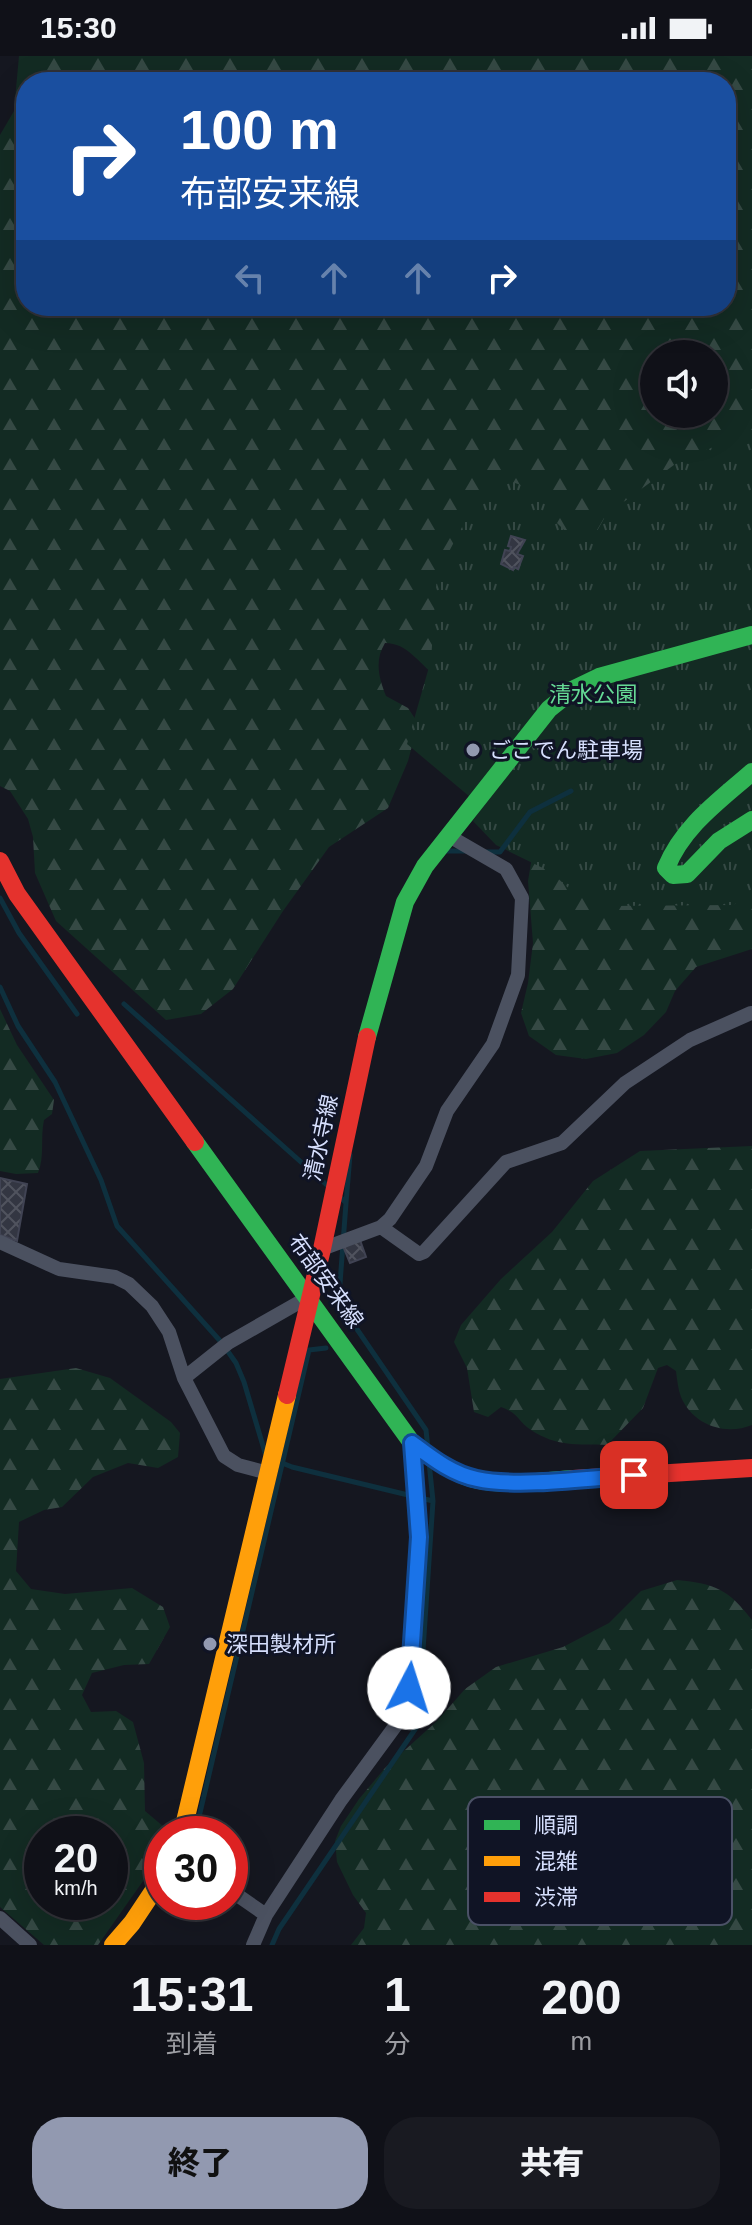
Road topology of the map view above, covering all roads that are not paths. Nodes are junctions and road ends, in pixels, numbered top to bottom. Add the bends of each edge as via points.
1 (752, 635) edge
2 (752, 772) edge
3 (752, 820) edge
4 (449, 836) junction
5 (0, 861) edge
6 (751, 1013) edge
7 (381, 1227) junction
8 (0, 1242) edge
9 (322, 1249) junction
10 (310, 1301) junction
11 (184, 1378) junction
12 (412, 1443) junction
13 (752, 1468) edge
14 (268, 1473) junction
15 (186, 1816) edge
16 (248, 1902) edge
17 (144, 1905) edge
18 (266, 1915) junction
19 (0, 1918) edge
20 (30, 1945) edge
21 (113, 1945) edge
22 (253, 1945) edge

1 - 4 main road, 清水寺線 via 592,678 567,691
2 - 3 main road via 684,834 666,868 673,875 687,874 719,841
4 - 7 street via 506,869 522,898 518,975 493,1044 447,1111 426,1166
4 - 9 main road, 清水寺線 via 405,902 390,949
5 - 10 main road, 布部安来線 via 17,894
6 - 7 street via 690,1040 625,1083 562,1143 506,1162 424,1252 419,1254
7 - 9 street
8 - 11 street via 59,1269 129,1284 169,1332
9 - 10 main road, 清水寺線
10 - 11 street via 228,1343
10 - 12 main road, 布部安来線
10 - 14 main road, 清水寺線
11 - 14 street via 224,1456
12 - 13 main road, 布部安来線 via 442,1465 477,1480
12 - 18 street via 419,1537 407,1710
14 - 15 main road, 清水寺線
16 - 18 street
17 - 21 main road
18 - 22 street
19 - 20 street

